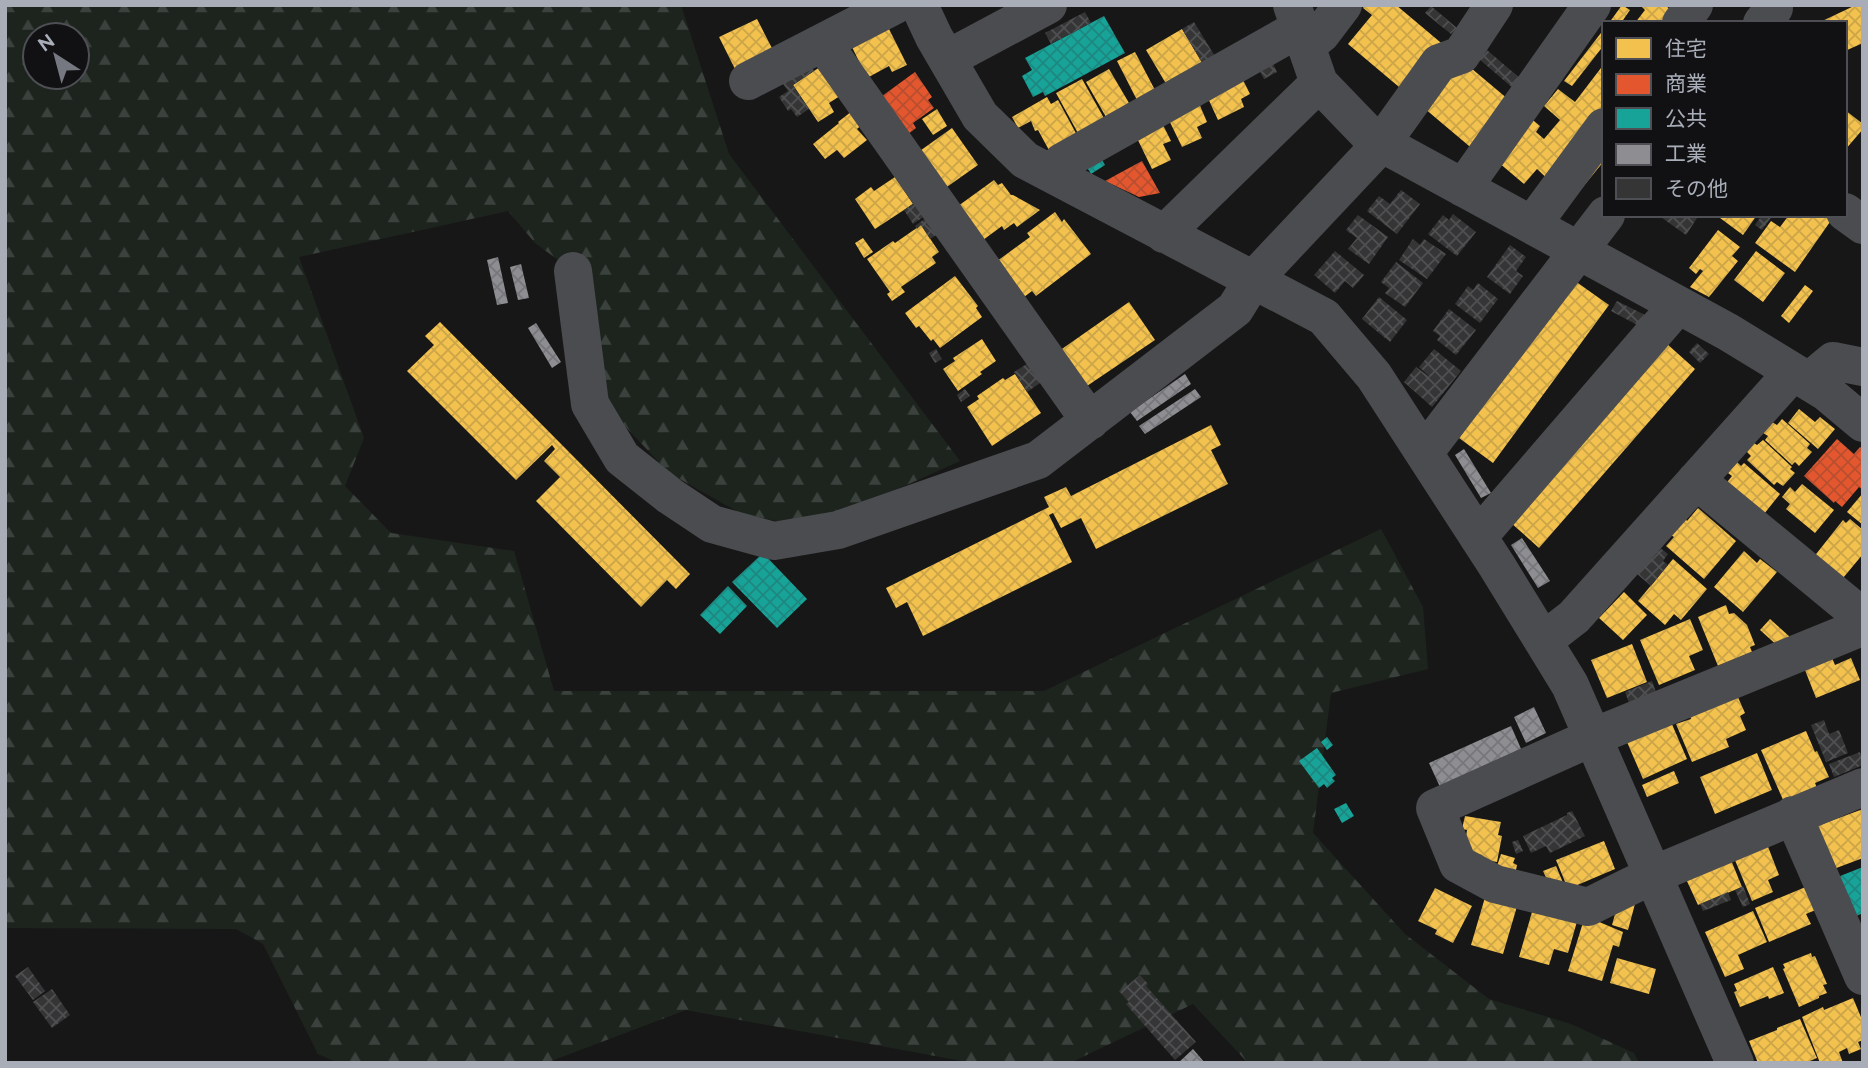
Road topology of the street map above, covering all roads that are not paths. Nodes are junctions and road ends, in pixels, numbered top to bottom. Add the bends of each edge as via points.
1 (895, 5) edge
2 (919, 5) edge
3 (1048, 5) edge
4 (1343, 5) edge
5 (1494, 5) edge
6 (1592, 5) edge
7 (1693, 5) edge
8 (1682, 21) edge
9 (1299, 26) edge
10 (823, 43) junction
11 (947, 59) junction
12 (748, 81) dead end
13 (1319, 83) junction
14 (1602, 130) edge
15 (1381, 144) junction
16 (1056, 176) junction
17 (1463, 188) junction
18 (1847, 213) edge
19 (1604, 217) edge
20 (1531, 225) junction
21 (1863, 225) edge
22 (1164, 234) junction
23 (1578, 251) junction
24 (573, 271) dead end
25 (1253, 281) junction
26 (1678, 305) junction
27 (1863, 367) edge
28 (1801, 377) junction
29 (1090, 421) junction
30 (1863, 423) edge
31 (1424, 453) junction
32 (1696, 480) junction
33 (1478, 537) junction
34 (1862, 628) edge
35 (1544, 641) junction
36 (1593, 737) junction
37 (1863, 787) edge
38 (1793, 816) junction
39 (1653, 875) junction
40 (1863, 976) edge
41 (1735, 1063) edge

1 - 10 street
2 - 11 street
3 - 11 street
4 - 9 street via 1321,34
5 - 15 street via 1461,55 1440,63
6 - 17 street
7 - 8 street
9 - 13 street
9 - 16 street via 1062,162
10 - 12 street
10 - 29 street
11 - 16 street via 980,116 1025,160
13 - 15 street
13 - 22 street
14 - 20 street
15 - 17 street
15 - 25 street
16 - 22 street
17 - 20 street
18 - 21 street
19 - 23 street
20 - 23 street
22 - 25 street
23 - 26 street
23 - 31 street
24 - 29 street via 590,404 622,458 712,524 774,541 838,530 1038,460
25 - 29 street via 1235,309
25 - 31 street via 1324,317 1374,376
26 - 28 street
26 - 33 street
27 - 28 street via 1833,361
28 - 30 street
28 - 32 street
31 - 33 street
32 - 34 street via 1848,605
32 - 35 street via 1574,617
33 - 35 street
34 - 36 street
35 - 36 street
36 - 39 street
36 - 39 street via 1435,808 1458,864 1495,884 1588,907
37 - 38 street
38 - 39 street
38 - 40 street
39 - 41 street

